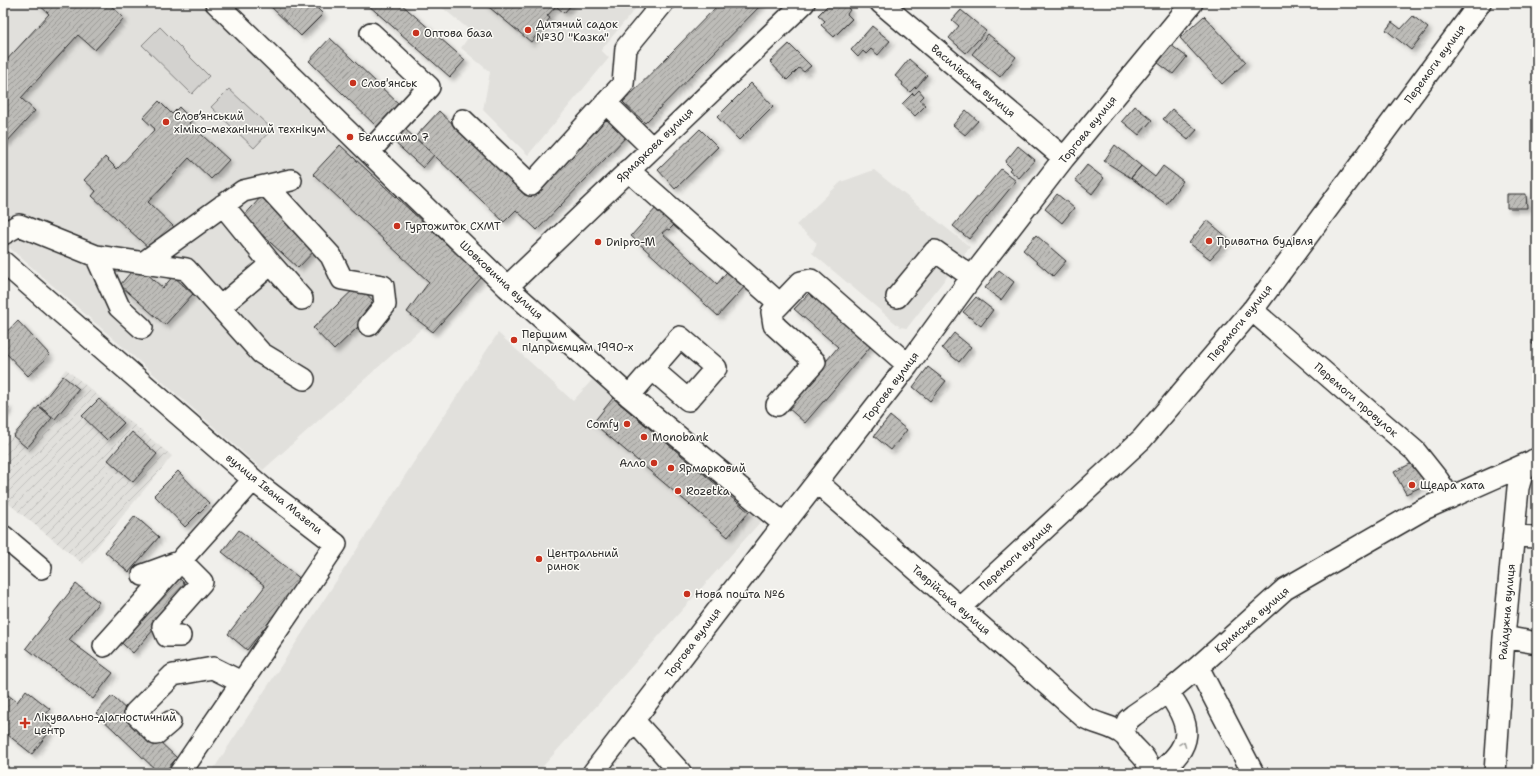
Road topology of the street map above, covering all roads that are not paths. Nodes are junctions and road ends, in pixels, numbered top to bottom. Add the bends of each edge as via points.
1 (216, 3) edge
2 (663, 3) edge
3 (804, 3) edge
4 (881, 3) edge
5 (1192, 3) edge
6 (1480, 3) edge
7 (371, 33) dead end
8 (606, 103) junction
9 (463, 120) dead end
10 (652, 148) junction
11 (369, 152) junction
12 (1064, 158) junction
13 (628, 170) junction
14 (290, 180) dead end
15 (267, 186) junction
16 (223, 205) junction
17 (3, 234) edge
18 (96, 256) junction
19 (3, 262) edge
20 (143, 263) junction
21 (271, 264) junction
22 (972, 277) junction
23 (507, 287) junction
24 (897, 296) dead end
25 (302, 299) dead end
26 (780, 304) junction
27 (220, 307) junction
28 (1252, 310) junction
29 (369, 325) dead end
30 (142, 328) dead end
31 (908, 365) junction
32 (652, 369) dead end
33 (304, 379) dead end
34 (629, 396) junction
35 (777, 405) dead end
36 (1532, 461) edge
37 (253, 480) junction
38 (818, 483) junction
39 (1450, 498) junction
40 (784, 524) junction
41 (3, 536) edge
42 (1514, 536) junction
43 (1537, 537) edge
44 (181, 561) junction
45 (41, 568) dead end
46 (143, 575) dead end
47 (960, 607) junction
48 (180, 636) dead end
49 (1504, 637) junction
50 (1537, 643) edge
51 (104, 646) dead end
52 (1198, 667) junction
53 (241, 682) junction
54 (1167, 691) junction
55 (1134, 715) junction
56 (1084, 717) junction
57 (634, 721) junction
58 (170, 722) dead end
59 (1125, 736) junction
60 (180, 773) edge
61 (593, 773) edge
62 (681, 773) edge
63 (1149, 773) edge
64 (1158, 773) edge
65 (1253, 773) edge
66 (1495, 773) edge

1 - 11 street, Шовковична вулиця
2 - 8 street via 626,48 623,84
3 - 10 street, Ярмаркова вулиця
4 - 12 street, Василівська вулиця
5 - 12 street, Торгова вулиця
6 - 28 street, Перемоги вулиця
7 - 11 street via 429,87
8 - 9 street via 531,185
8 - 10 street
10 - 13 street, Ярмаркова вулиця
11 - 23 street, Шовковична вулиця
12 - 22 street, Торгова вулиця
13 - 23 street, Ярмаркова вулиця
13 - 26 street
14 - 15 street
15 - 16 street via 243,190
15 - 29 street via 331,256 342,279 383,286 385,305
16 - 20 street
16 - 21 street
17 - 18 street via 19,225
18 - 20 street
18 - 30 street via 119,307
19 - 37 street, вулиця Івана Мазепи
20 - 27 street via 186,269
21 - 25 street
21 - 27 street
22 - 24 street via 935,250
22 - 31 street, Торгова вулиця
23 - 34 street, Шовковична вулиця
26 - 31 street via 801,282 811,280
26 - 35 street via 772,312 774,325 815,362
27 - 33 street via 261,353
28 - 39 street, Перемоги провулок via 1415,451
28 - 47 street, Перемоги вулиця via 1142,439
31 - 38 street, Торгова вулиця
32 - 34 street
34 - 40 street, Шовковична вулиця
36 - 39 street, Кримська вулиця
36 - 42 street, Райдужна вулиця via 1522,474 1518,488
37 - 44 street
37 - 53 street, вулиця Івана Мазепи via 336,544
38 - 40 street, Торгова вулиця
38 - 47 street, Таврійська вулиця
39 - 52 street, Кримська вулиця via 1424,509 1285,589
40 - 57 street, Торгова вулиця
41 - 45 street
42 - 43 street
42 - 49 street, Райдужна вулиця
44 - 46 street
44 - 48 street via 202,582 163,626 167,636
44 - 51 street
47 - 56 street, Таврійська вулиця
49 - 50 street
49 - 66 street, Райдужна вулиця
52 - 54 street, Кримська вулиця
52 - 65 street
53 - 58 street via 213,668 173,675 135,713 156,734
53 - 60 street, вулиця Івана Мазепи
54 - 55 street, Кримська вулиця
64 -> 54 street via 1175,758 1185,741 1184,720
55 - 56 street via 1110,720
55 - 59 street, Кримська вулиця via 1125,725
56 - 59 street, Таврійська вулиця
57 - 61 street, Торгова вулиця
57 - 62 street
59 - 63 street via 1146,758

